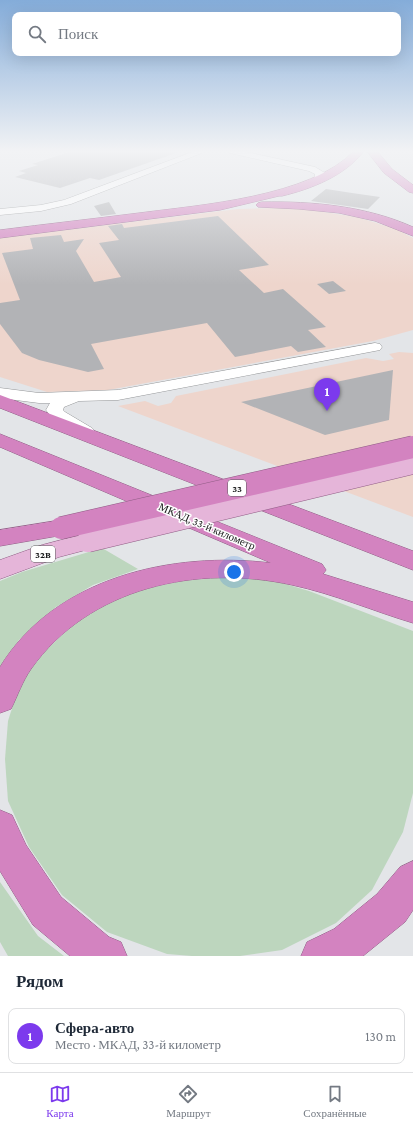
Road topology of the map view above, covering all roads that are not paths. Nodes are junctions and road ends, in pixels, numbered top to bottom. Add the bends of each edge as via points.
1 (84, 196) edge
2 (266, 196) edge
3 (278, 196) edge
4 (220, 206) junction
5 (293, 206) junction
6 (0, 212) edge
7 (413, 232) edge
8 (0, 234) edge
9 (375, 347) dead end
10 (0, 393) edge
11 (75, 398) junction
12 (0, 401) edge
13 (0, 440) edge
14 (114, 445) junction
15 (413, 447) edge
16 (413, 463) edge
17 (0, 538) edge
18 (413, 561) edge
19 (0, 570) edge
20 (413, 612) edge
21 (0, 700) edge
22 (0, 827) edge
23 (413, 880) edge
24 (107, 956) edge
25 (321, 956) edge

1 - 6 street via 41,208
2 - 4 highway
3 - 5 highway via 274,200 277,203
4 - 5 highway
4 - 8 highway
5 - 7 highway via 359,215
9 - 11 street via 149,390
10 - 11 street via 39,398
11 - 14 street via 57,404 54,410 79,428
12 - 14 highway
13 - 20 highway, МКАД, 33-й километр
14 - 18 highway
15 - 17 highway, 33, bridge via 61,528
16 - 19 main road, 32B, bridge via 88,541
20 - 21 highway via 324,583 273,572 226,568 184,571 142,580 106,593 68,613 34,643 8,680
22 - 24 highway via 13,858 46,911 95,951
23 - 25 highway via 391,908 348,943

